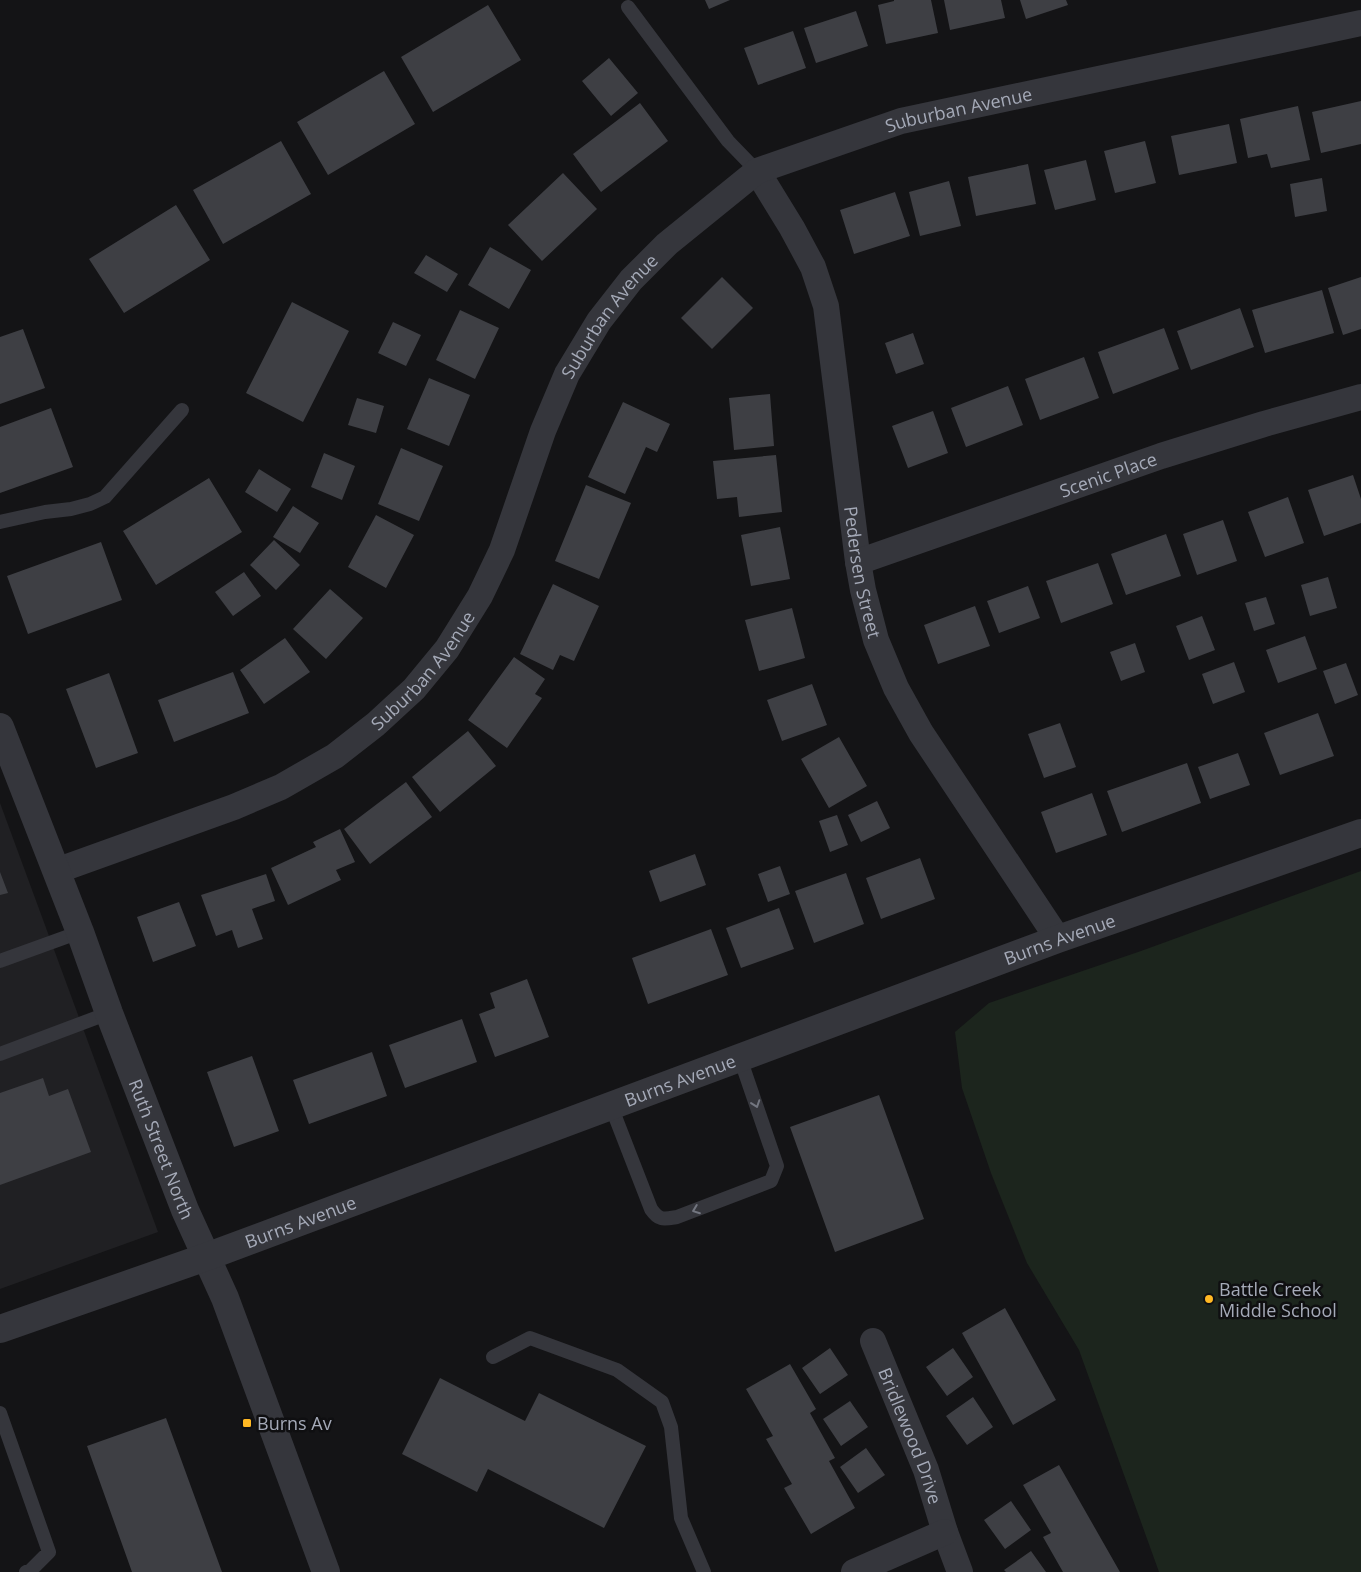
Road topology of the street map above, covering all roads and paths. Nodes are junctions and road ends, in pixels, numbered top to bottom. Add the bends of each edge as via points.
1 (628, 6) dead end
2 (1361, 23) edge
3 (756, 171) junction
4 (1361, 398) edge
5 (182, 410) dead end
6 (0, 522) edge
7 (858, 562) junction
8 (0, 727) edge
9 (1361, 833) edge
10 (56, 872) junction
11 (80, 932) junction
12 (1058, 939) junction
13 (0, 961) edge
14 (109, 1013) junction
15 (0, 1054) edge
16 (740, 1058) junction
17 (612, 1106) junction
18 (206, 1258) junction
19 (0, 1329) edge
20 (873, 1342) dead end
21 (493, 1357) dead end
22 (0, 1413) edge
23 (945, 1532) junction
24 (26, 1572) edge
25 (326, 1572) edge
26 (704, 1572) edge
27 (854, 1572) edge
28 (960, 1572) edge

1 - 3 lane via 728,141
2 - 3 street, Suburban Avenue via 901,121
3 - 7 street, Pedersen Street via 813,267 826,306
3 - 10 street, Suburban Avenue via 667,244 631,280 599,321 567,374 543,431 502,550 480,596 447,649 414,689 335,756 281,787
4 - 7 street, Scenic Place via 1161,456
5 - 6 lane via 105,497 71,509
7 - 12 street, Pedersen Street via 876,640 896,688 921,733
8 - 10 street, Ruth Street North
9 - 12 street, Burns Avenue
10 - 11 street, Ruth Street North
11 - 13 lane
11 - 14 street, Ruth Street North
12 - 16 street, Burns Avenue
14 - 15 lane
14 - 18 street, Ruth Street North
16 - 17 street, Burns Avenue
16 -> 17 lane via 777,1166 774,1176 771,1181 677,1217 664,1219 651,1209
17 - 18 street, Burns Avenue
18 - 19 street, Burns Avenue
18 - 25 street, Ruth Street North via 225,1298
20 - 23 street, Bridlewood Drive via 926,1470
21 - 26 lane via 530,1338 617,1370 662,1402 671,1427 681,1518
22 - 24 lane via 48,1552
23 - 27 street
23 - 28 street, Bridlewood Drive

